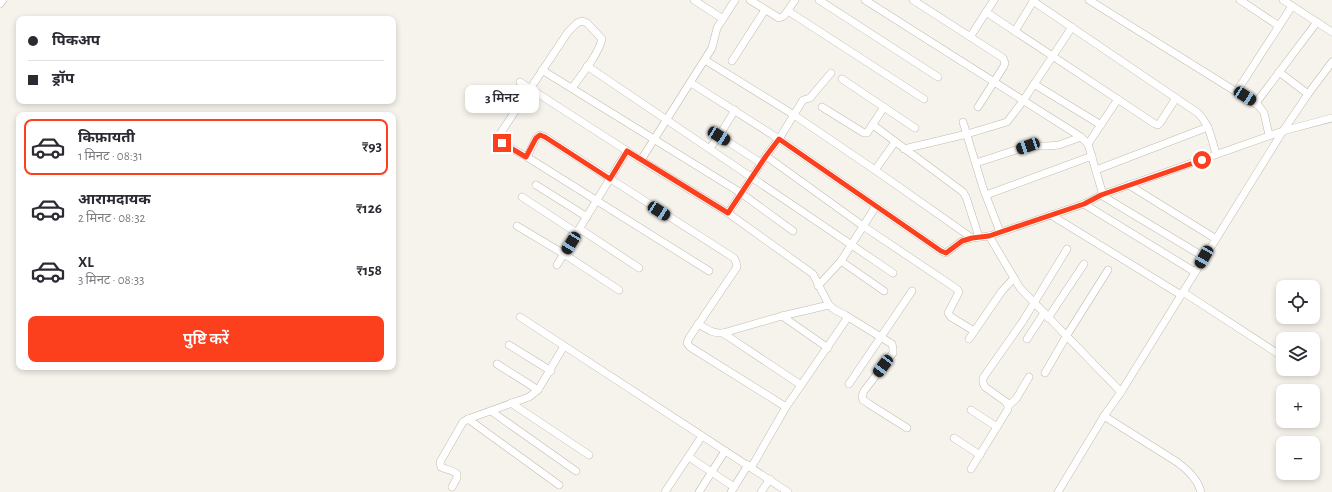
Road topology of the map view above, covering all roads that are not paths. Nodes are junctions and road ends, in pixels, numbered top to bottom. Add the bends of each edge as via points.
1 (3, 0) edge
2 (694, 0) edge
3 (750, 0) edge
4 (795, 0) edge
5 (819, 0) edge
6 (865, 0) edge
7 (913, 0) edge
8 (994, 0) edge
9 (1033, 0) edge
10 (1089, 0) edge
11 (1240, 0) edge
12 (1283, 0) edge
13 (732, 1) edge
14 (0, 4) edge
15 (1292, 6) junction
16 (765, 10) junction
17 (788, 11) junction
18 (986, 12) junction
19 (723, 19) junction
20 (1317, 22) junction
21 (1279, 26) junction
22 (1072, 27) junction
23 (1015, 31) junction
24 (1332, 32) edge
25 (970, 37) junction
26 (1052, 56) junction
27 (705, 60) junction
28 (732, 61) dead end
29 (1332, 62) edge
30 (588, 66) junction
31 (542, 70) junction
32 (1279, 72) junction
33 (831, 73) dead end
34 (938, 78) dead end
35 (842, 79) dead end
36 (520, 82) dead end
37 (994, 82) junction
38 (691, 83) junction
39 (1034, 84) junction
40 (572, 88) junction
41 (530, 89) junction
42 (1237, 91) junction
43 (1308, 94) junction
44 (1176, 98) junction
45 (924, 99) dead end
46 (1118, 99) junction
47 (1023, 101) junction
48 (1256, 103) junction
49 (822, 107) dead end
50 (884, 107) junction
51 (978, 107) dead end
52 (735, 110) junction
53 (794, 115) junction
54 (1332, 118) edge
55 (667, 120) junction
56 (963, 122) dead end
57 (1101, 125) junction
58 (873, 126) junction
59 (915, 128) dead end
60 (1208, 128) junction
61 (1283, 131) junction
62 (967, 134) junction
63 (1270, 135) junction
64 (719, 136) junction
65 (1081, 137) junction
66 (779, 139) junction
67 (654, 140) junction
68 (895, 142) junction
69 (1088, 144) junction
70 (710, 148) junction
71 (904, 149) junction
72 (627, 151) junction
73 (1216, 154) junction
74 (766, 156) junction
75 (1092, 156) junction
76 (526, 157) junction
77 (641, 160) junction
78 (761, 163) junction
79 (976, 164) junction
80 (875, 170) junction
81 (1096, 170) junction
82 (752, 177) junction
83 (610, 179) junction
84 (536, 185) dead end
85 (1129, 185) junction
86 (741, 193) junction
87 (986, 195) junction
88 (1102, 195) junction
89 (522, 197) dead end
90 (597, 201) junction
91 (1084, 204) junction
92 (876, 206) junction
93 (728, 213) junction
94 (1051, 215) junction
95 (587, 217) junction
96 (517, 226) dead end
97 (863, 226) junction
98 (579, 231) junction
99 (793, 231) dead end
100 (1000, 232) junction
101 (989, 236) junction
102 (975, 237) junction
103 (1216, 239) junction
104 (851, 244) junction
105 (1067, 249) dead end
106 (564, 254) junction
107 (1204, 257) junction
108 (841, 261) junction
109 (1084, 264) dead end
110 (557, 265) dead end
111 (639, 268) dead end
112 (1108, 270) dead end
113 (709, 271) dead end
114 (894, 272) dead end
115 (1195, 272) junction
116 (1014, 278) junction
117 (818, 286) junction
118 (619, 290) dead end
119 (884, 291) dead end
120 (912, 291) dead end
121 (1182, 293) junction
122 (1034, 303) junction
123 (828, 305) junction
124 (782, 316) junction
125 (1046, 316) junction
126 (520, 317) dead end
127 (848, 317) junction
128 (698, 324) junction
129 (974, 331) junction
130 (723, 333) junction
131 (1067, 335) junction
132 (880, 338) junction
133 (969, 339) dead end
134 (1027, 339) dead end
135 (510, 345) dead end
136 (564, 346) junction
137 (828, 348) junction
138 (1276, 353) edge
139 (497, 364) dead end
140 (551, 371) junction
141 (1045, 373) dead end
142 (1029, 377) dead end
143 (802, 384) junction
144 (849, 384) dead end
145 (538, 390) junction
146 (1121, 392) junction
147 (511, 404) junction
148 (1008, 406) junction
149 (786, 407) junction
150 (971, 410) dead end
151 (491, 411) junction
152 (1104, 416) junction
153 (468, 419) junction
154 (997, 427) junction
155 (907, 428) dead end
156 (702, 436) junction
157 (954, 438) dead end
158 (725, 451) junction
159 (589, 455) dead end
160 (980, 455) junction
161 (689, 457) junction
162 (750, 466) junction
163 (971, 469) dead end
164 (576, 471) dead end
165 (712, 472) junction
166 (770, 480) junction
167 (559, 485) dead end
168 (452, 487) dead end
169 (732, 490) edge
170 (665, 492) edge
171 (698, 492) edge
172 (761, 492) edge
173 (788, 492) edge
174 (1058, 492) edge
175 (1202, 492) edge

1 - 14 street
2 - 19 street
3 - 16 street
4 - 17 street
5 - 34 street
6 - 37 street
7 - 25 street
8 - 18 street
9 - 22 street
9 - 23 street
10 - 42 street
11 - 21 street
12 - 15 street
13 - 19 street
15 - 20 street
15 - 21 street
16 - 17 street via 779,18
16 - 28 street
17 - 45 street
18 - 23 street
18 - 25 street
19 - 27 street
20 - 24 street
20 - 32 street
21 - 42 street
22 - 26 street
22 - 44 street
23 - 26 street
25 - 37 street via 1003,58 1005,62
26 - 39 street
26 - 46 street
27 - 38 street
27 - 53 street
29 - 43 street
30 - 31 street via 602,39 582,21 576,23 568,32
30 - 40 street
30 - 55 street
31 - 40 street
31 - 41 street
32 - 43 street
32 - 48 street
33 - 53 street via 810,98 803,100
35 - 50 street
36 - 41 street
37 - 47 street
37 - 51 street
38 - 52 street
38 - 55 street
39 - 47 street
39 - 57 street
40 - 67 street
41 - 72 street
41 - 76 street via 499,139
42 - 48 street
43 - 61 street
44 - 46 street via 1158,125
44 - 60 street via 1198,113
46 - 57 street
47 - 62 street via 1008,122
47 - 65 street
48 - 63 street via 1264,113
49 - 58 street via 864,133
50 - 58 street
50 - 59 street
52 - 64 street
52 - 66 street
53 - 66 street
53 - 80 street
54 - 61 street
55 - 67 street
55 - 70 street
56 - 62 street
57 - 69 street
58 - 68 street
60 - 73 street
60 - 81 street
61 - 63 street
61 - 103 street
62 - 71 street
62 - 79 street
63 - 73 street
64 - 70 street
64 - 78 street
65 - 69 street
65 - 79 street via 1059,145 1028,146
66 - 74 street
66 - 92 street
67 - 77 street
67 - 86 street
68 - 71 street
68 - 80 street
69 - 75 street
70 - 82 street
71 - 102 street via 963,192
72 - 77 street
72 - 83 street
73 - 85 street
74 - 78 street
74 - 97 street
75 - 81 street
75 - 87 street
76 - 83 street via 540,135
76 - 90 street
77 - 93 street
78 - 82 street
79 - 87 street
80 - 102 street
81 - 88 street
82 - 86 street
82 - 104 street
83 - 90 street
83 - 128 street via 734,258 736,267
84 - 95 street
85 - 88 street
85 - 103 street
86 - 93 street
86 - 99 street
87 - 100 street
88 - 91 street
88 - 107 street
89 - 98 street
90 - 95 street
90 - 113 street
91 - 94 street
91 - 115 street
92 - 97 street
92 - 102 street via 946,253 962,241
93 - 117 street via 809,270
94 - 100 street
94 - 121 street
95 - 98 street
96 - 106 street
97 - 104 street
97 - 129 street via 957,289 958,296 948,313
98 - 106 street
98 - 111 street
100 - 101 street
101 - 102 street
101 - 116 street
103 - 107 street
104 - 108 street
104 - 114 street
105 - 122 street
106 - 110 street
106 - 118 street
107 - 115 street
108 - 117 street
108 - 119 street
109 - 125 street
112 - 131 street
115 - 121 street
116 - 122 street
116 - 129 street
117 - 123 street
120 - 132 street
121 - 138 street
121 - 146 street
122 - 125 street
122 - 148 street via 983,378 985,387
123 - 124 street
123 - 127 street
124 - 130 street
124 - 137 street
125 - 131 street
125 - 134 street
126 - 136 street
127 - 132 street
127 - 137 street
128 - 130 street via 712,333
128 - 149 street via 687,343 690,346
129 - 133 street
130 - 143 street
131 - 141 street
131 - 146 street
132 - 144 street
132 - 155 street via 892,344 893,353 864,391 863,400
135 - 140 street
136 - 140 street
136 - 156 street
137 - 143 street
139 - 145 street
140 - 145 street
142 - 148 street via 1016,399
143 - 149 street
145 - 147 street via 529,397
146 - 152 street
147 - 151 street
147 - 159 street
148 - 154 street
149 - 162 street
150 - 154 street
151 - 153 street
151 - 164 street
152 - 174 street
152 - 175 street via 1178,462 1196,480
153 - 167 street
153 - 168 street via 459,428 440,462 441,467 457,474
154 - 160 street
156 - 158 street
156 - 161 street
157 - 160 street
158 - 162 street
158 - 165 street
160 - 163 street
161 - 165 street
161 - 170 street
162 - 166 street
162 - 169 street
165 - 169 street
165 - 171 street
166 - 172 street
166 - 173 street

